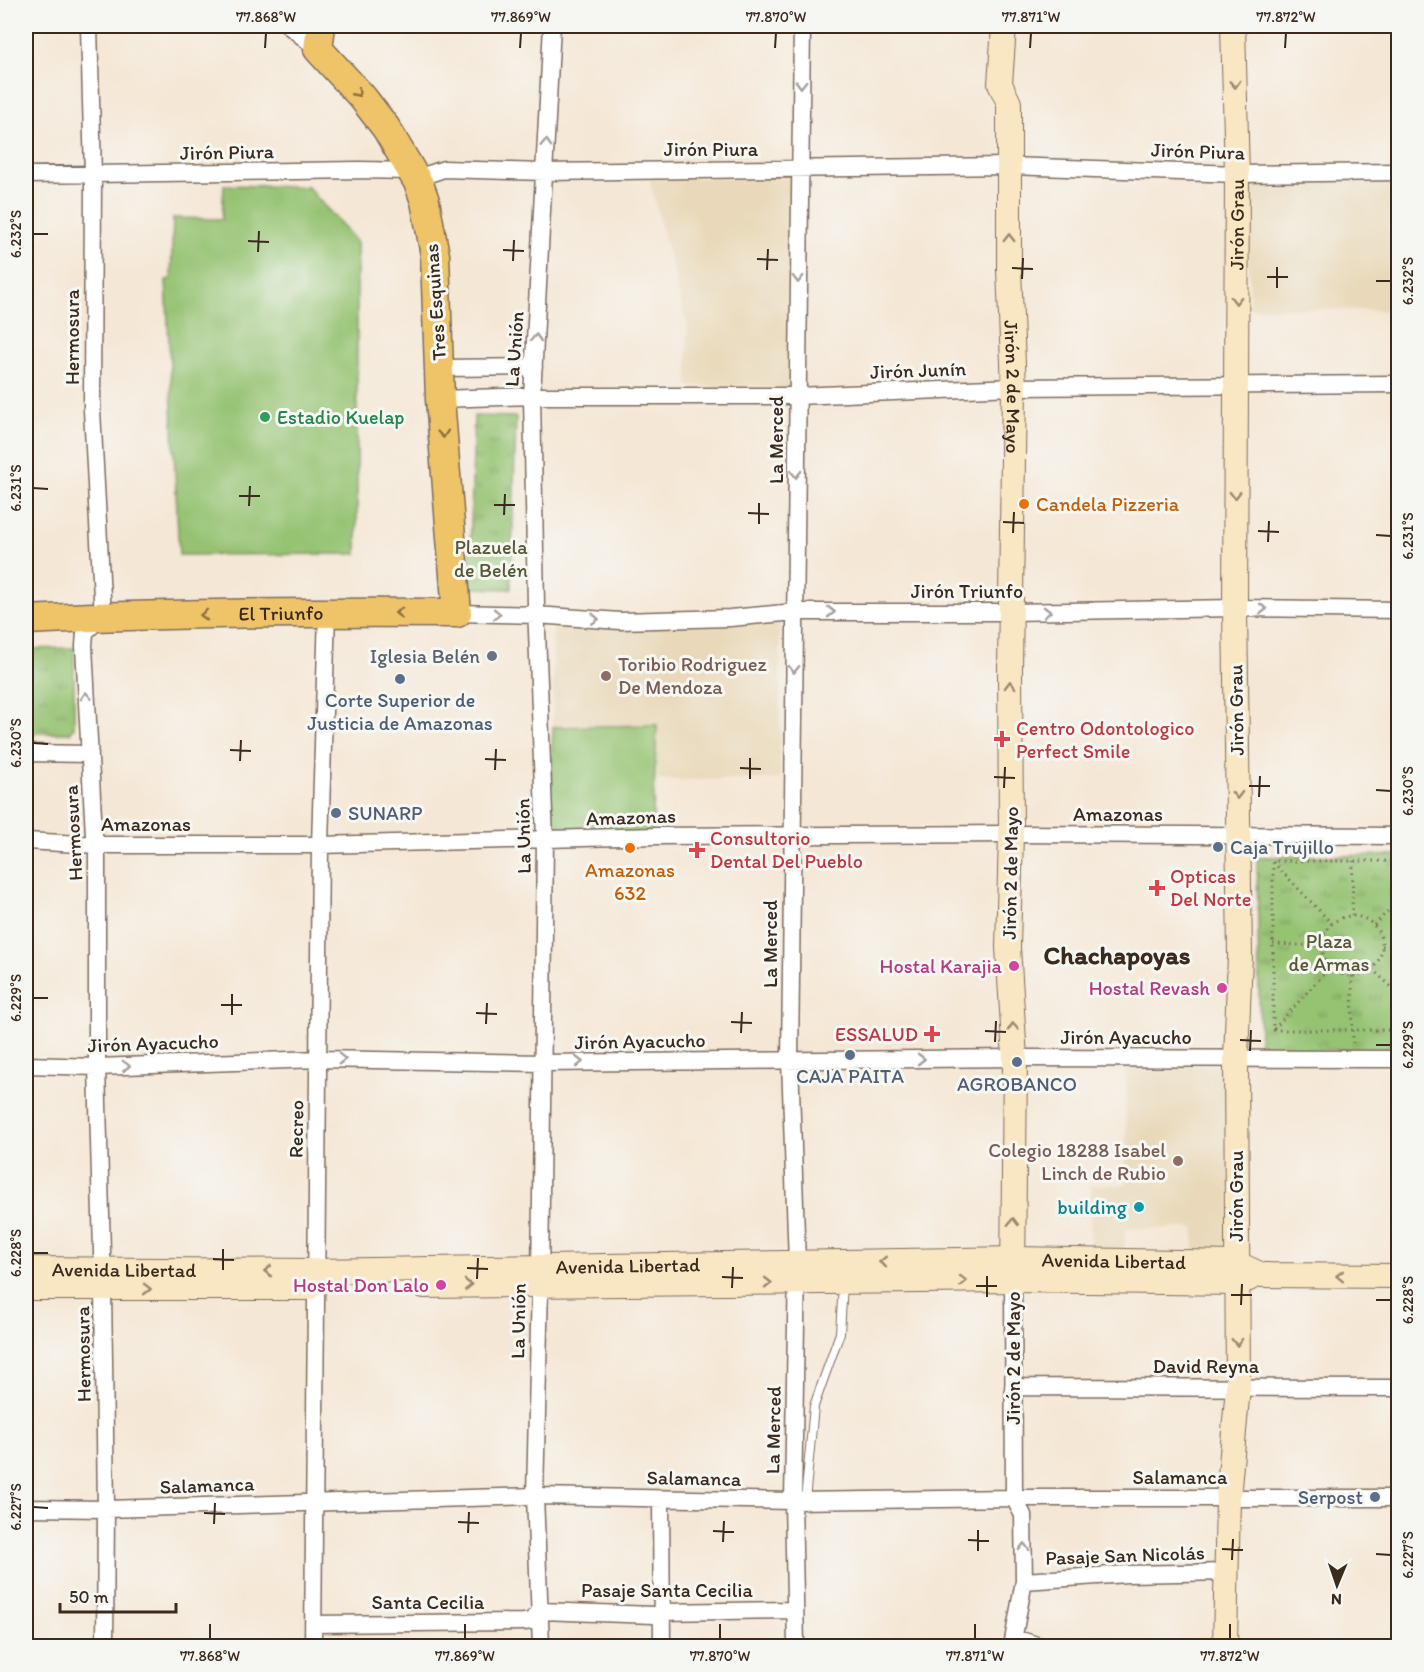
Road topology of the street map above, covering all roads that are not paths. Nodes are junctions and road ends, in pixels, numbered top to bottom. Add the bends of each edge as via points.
1 (89, 26) edge
2 (289, 26) edge
3 (552, 26) edge
4 (802, 26) edge
5 (1004, 26) edge
6 (1233, 26) edge
7 (320, 37) edge
8 (1010, 166) junction
9 (799, 170) junction
10 (410, 171) junction
11 (545, 172) junction
12 (1398, 172) edge
13 (1237, 174) junction
14 (93, 175) junction
15 (26, 176) edge
16 (534, 367) junction
17 (440, 368) junction
18 (1235, 384) junction
19 (1398, 384) edge
20 (1014, 387) junction
21 (532, 396) junction
22 (797, 396) junction
23 (440, 399) junction
24 (1235, 608) junction
25 (1398, 610) edge
26 (327, 612) junction
27 (795, 612) junction
28 (1011, 612) junction
29 (458, 613) junction
30 (536, 615) junction
31 (103, 616) junction
32 (26, 620) edge
33 (26, 753) edge
34 (90, 754) junction
35 (1011, 834) junction
36 (792, 836) junction
37 (1238, 836) junction
38 (1398, 836) edge
39 (545, 840) junction
40 (26, 841) edge
41 (97, 845) junction
42 (320, 845) junction
43 (1236, 1058) junction
44 (318, 1059) junction
45 (1015, 1059) junction
46 (1398, 1059) edge
47 (790, 1060) junction
48 (543, 1063) junction
49 (26, 1065) edge
50 (97, 1067) junction
51 (26, 1269) edge
52 (1013, 1269) junction
53 (797, 1273) junction
54 (1236, 1273) junction
55 (540, 1275) junction
56 (1398, 1276) edge
57 (315, 1279) junction
58 (103, 1280) junction
59 (844, 1282) junction
60 (26, 1288) edge
61 (1013, 1387) junction
62 (1238, 1387) junction
63 (1398, 1388) edge
64 (535, 1496) junction
65 (1014, 1498) junction
66 (1228, 1498) junction
67 (1398, 1498) edge
68 (661, 1499) junction
69 (799, 1501) junction
70 (315, 1503) junction
71 (26, 1508) edge
72 (106, 1509) junction
73 (1228, 1572) junction
74 (1024, 1581) junction
75 (795, 1610) junction
76 (540, 1611) junction
77 (662, 1612) junction
78 (313, 1624) junction
79 (1013, 1642) edge
80 (105, 1647) edge
81 (313, 1647) edge
82 (541, 1647) edge
83 (662, 1647) edge
84 (796, 1647) edge
85 (1040, 1647) edge
86 (1225, 1647) edge

1 - 14 street, Hermosura
2 - 7 street
11 -> 3 street, La Unión
4 -> 9 street, La Merced
5 - 8 main road, Jirón 2 de Mayo via 1000,84 1009,103
6 -> 13 main road, Jirón Grau
7 -> 10 highway, Tres Esquinas via 386,128
8 - 9 street, Jirón Piura
8 - 13 street, Jirón Piura
20 -> 8 main road, Jirón 2 de Mayo
9 - 11 street, Jirón Piura
9 -> 22 street, La Merced
10 - 11 street, Jirón Piura via 426,175 444,169
10 - 14 street, Jirón Piura
10 - 17 highway, Tres Esquinas via 425,201 435,255
16 -> 11 street, La Unión
12 - 13 street, Jirón Piura
13 -> 18 main road, Jirón Grau
14 - 15 street, Jirón Piura
14 - 31 street, Hermosura via 92,410
16 - 17 street
16 - 21 street, La Unión
17 - 23 highway, Tres Esquinas
18 - 19 street, Jirón Junín
18 - 20 street, Jirón Junín
18 -> 24 main road, Jirón Grau
20 - 22 street, Jirón Junín
20 - 28 main road, Jirón 2 de Mayo
21 - 22 street, Jirón Junín
21 - 23 street, Jirón Junín
21 - 30 street, La Unión
22 -> 27 street, La Merced
23 -> 29 highway, Tres Esquinas
24 -> 25 street, Jirón Triunfo
28 -> 24 street, Jirón Triunfo
24 -> 37 main road, Jirón Grau
29 -> 26 highway, El Triunfo
26 -> 31 highway, El Triunfo
26 - 42 street, Recreo
27 -> 28 street, Jirón Triunfo
30 -> 27 street, Jirón Triunfo via 620,621
27 -> 36 street, La Merced
35 -> 28 main road, Jirón 2 de Mayo
29 -> 30 street, El Triunfo
30 - 39 street, La Unión
31 - 32 highway, El Triunfo
34 -> 31 street, Hermosura via 85,632
33 - 34 street
34 - 41 street, Hermosura
35 - 36 street, Amazonas
35 - 37 street, Amazonas
45 -> 35 main road, Jirón 2 de Mayo via 1008,947
36 - 39 street, Amazonas
36 - 47 street, La Merced
37 - 38 street, Amazonas
37 - 43 main road, Jirón Grau via 1240,956
39 - 42 street, Amazonas
39 - 48 street, La Unión
40 - 41 street, Amazonas
41 - 42 street, Amazonas
41 - 50 street, Hermosura
42 - 44 street, Recreo
43 - 45 street, Jirón Ayacucho
43 - 46 street, Jirón Ayacucho
43 - 54 main road, Jirón Grau
44 -> 48 street, Jirón Ayacucho
50 -> 44 street, Jirón Ayacucho
44 - 57 street, Recreo
47 -> 45 street, Jirón Ayacucho
52 -> 45 main road, Jirón 2 de Mayo
48 -> 47 street, Jirón Ayacucho
47 - 53 street, La Merced
48 - 55 street, La Unión
49 - 50 street, Jirón Ayacucho
50 - 58 street, Hermosura
51 - 58 main road, Avenida Libertad
52 -> 53 main road, Avenida Libertad
52 - 54 main road, Avenida Libertad
59 -> 52 main road, Avenida Libertad
52 - 61 street, Jirón 2 de Mayo
53 - 55 main road, Avenida Libertad
53 - 59 main road, Avenida Libertad
53 - 69 street, La Merced
56 -> 54 main road, Avenida Libertad
54 -> 62 main road, Jirón Grau
55 - 57 main road, Avenida Libertad
55 - 64 street, La Unión
57 - 58 main road, Avenida Libertad
57 - 70 street, Recreo
58 - 60 main road, Avenida Libertad
58 - 72 street, Hermosura
59 - 69 lane via 840,1333 814,1406
61 - 62 street, David Reyna
61 - 65 street, Jirón 2 de Mayo
62 - 63 street, David Reyna
62 - 66 main road, Jirón Grau
64 - 68 street, Salamanca
64 - 70 street, Salamanca
64 - 76 street, La Unión
65 - 66 street, Salamanca
65 - 69 street, Salamanca
74 -> 65 street, Jirón 2 de Mayo via 1023,1515
66 - 67 street, Salamanca
66 - 73 main road, Jirón Grau
68 - 69 street, Salamanca
68 - 77 street
69 - 75 street, La Merced
70 - 72 street, Salamanca
70 - 78 street, Recreo
71 - 72 street, Salamanca
72 - 80 street, Hermosura
73 - 74 street, Pasaje San Nicolás
73 - 86 main road, Jirón Grau
74 - 79 street, Jirón 2 de Mayo
75 - 77 street, Pasaje Santa Cecilia
75 - 84 street, La Merced
76 - 77 street, Pasaje Santa Cecilia via 654,1615
76 - 78 street, Santa Cecilia via 531,1621 524,1622
76 - 82 street, La Unión
77 - 83 street
78 - 81 street, Recreo
79 - 85 street

